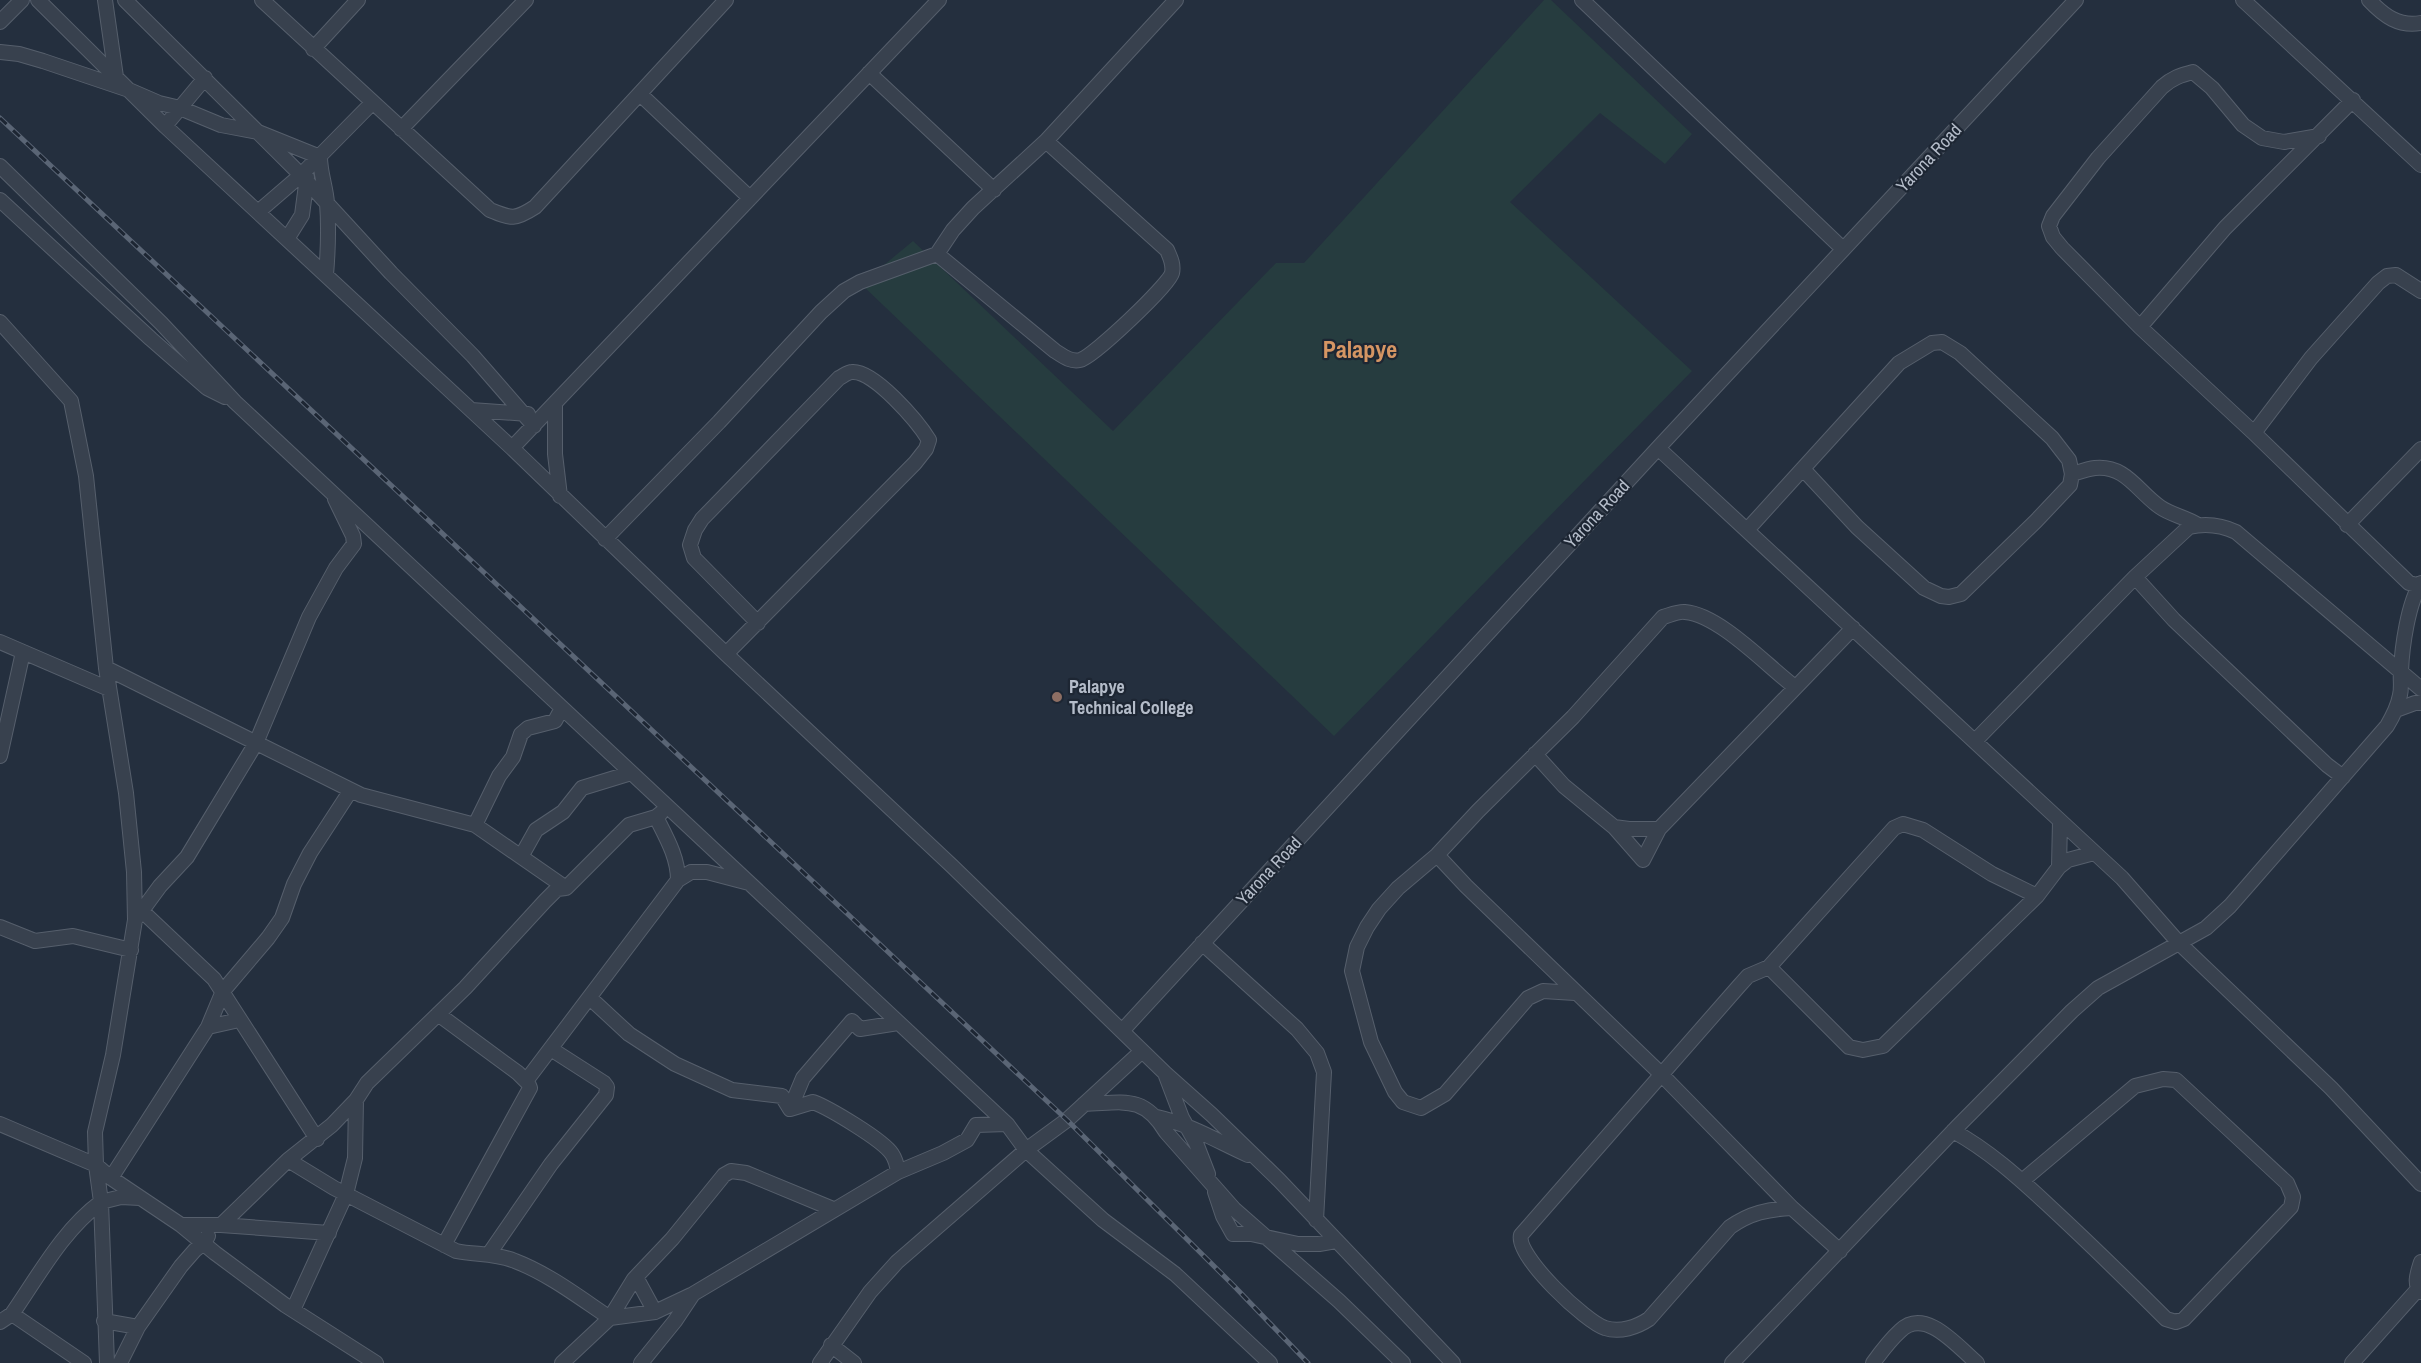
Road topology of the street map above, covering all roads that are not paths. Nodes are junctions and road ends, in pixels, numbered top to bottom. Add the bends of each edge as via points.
1 (22, 0) edge
2 (38, 0) edge
3 (105, 0) edge
4 (125, 0) edge
5 (262, 0) edge
6 (358, 0) edge
7 (526, 0) edge
8 (726, 0) edge
9 (939, 0) edge
10 (1176, 0) edge
11 (1582, 0) edge
12 (2076, 0) edge
13 (2369, 0) edge
14 (2246, 1) edge
15 (0, 22) edge
16 (2421, 23) edge
17 (313, 49) junction
18 (0, 52) edge
19 (869, 73) junction
20 (116, 77) junction
21 (205, 78) junction
22 (129, 90) junction
23 (640, 94) junction
24 (2352, 100) junction
25 (372, 103) junction
26 (180, 108) junction
27 (165, 126) junction
28 (401, 129) junction
29 (258, 132) junction
30 (2319, 136) junction
31 (1046, 141) junction
32 (320, 157) junction
33 (2421, 165) edge
34 (0, 166) edge
35 (305, 175) junction
36 (994, 189) junction
37 (750, 198) junction
38 (0, 200) edge
39 (327, 202) junction
40 (258, 212) junction
41 (287, 239) junction
42 (1844, 249) junction
43 (937, 255) junction
44 (326, 275) junction
45 (2421, 291) edge
46 (0, 322) edge
47 (2140, 327) junction
48 (187, 351) junction
49 (169, 354) junction
50 (235, 402) junction
51 (551, 408) junction
52 (471, 410) junction
53 (524, 414) junction
54 (534, 426) junction
55 (2254, 433) junction
56 (512, 448) junction
57 (1658, 448) junction
58 (2421, 449) edge
59 (1803, 469) junction
60 (2072, 474) junction
61 (332, 491) junction
62 (560, 496) junction
63 (2198, 525) junction
64 (2347, 525) junction
65 (1747, 530) junction
66 (605, 539) junction
67 (2135, 578) junction
68 (2420, 585) edge
69 (758, 623) junction
70 (1853, 628) junction
71 (0, 642) edge
72 (23, 652) junction
73 (726, 654) junction
74 (106, 668) junction
75 (2401, 671) junction
76 (1795, 687) junction
77 (109, 689) junction
78 (2421, 689) edge
79 (2421, 703) edge
80 (562, 708) junction
81 (2396, 710) junction
82 (1975, 741) junction
83 (256, 743) junction
84 (1535, 754) junction
85 (0, 756) edge
86 (631, 773) junction
87 (2343, 777) junction
88 (351, 790) junction
89 (669, 808) junction
90 (656, 817) junction
91 (2060, 821) junction
92 (476, 825) junction
93 (1614, 827) junction
94 (1659, 829) junction
95 (2094, 853) junction
96 (522, 855) junction
97 (1437, 855) junction
98 (2059, 867) junction
99 (678, 880) junction
100 (749, 884) junction
101 (566, 888) junction
102 (2037, 896) junction
103 (138, 915) junction
104 (0, 927) edge
105 (1202, 943) junction
106 (2179, 943) junction
107 (130, 950) junction
108 (1769, 967) junction
109 (223, 991) junction
110 (1575, 993) junction
111 (590, 998) junction
112 (438, 1014) junction
113 (238, 1020) junction
114 (898, 1023) junction
115 (208, 1027) junction
116 (1122, 1031) junction
117 (551, 1049) junction
118 (1142, 1051) junction
119 (1660, 1073) junction
120 (1166, 1074) junction
121 (526, 1081) junction
122 (356, 1100) junction
123 (1084, 1104) junction
124 (790, 1109) junction
125 (1158, 1117) junction
126 (0, 1124) edge
127 (1007, 1124) junction
128 (1189, 1128) junction
129 (1953, 1131) junction
130 (317, 1139) junction
131 (1026, 1150) junction
132 (288, 1160) junction
133 (1258, 1160) junction
134 (96, 1165) junction
135 (898, 1172) junction
136 (111, 1178) junction
137 (2022, 1182) junction
138 (1212, 1184) junction
139 (2421, 1184) edge
140 (346, 1194) junction
141 (142, 1198) junction
142 (101, 1202) junction
143 (1792, 1208) junction
144 (833, 1209) junction
145 (1316, 1220) junction
146 (181, 1225) junction
147 (217, 1225) junction
148 (329, 1233) junction
149 (1270, 1238) junction
150 (1336, 1241) junction
151 (204, 1243) junction
152 (444, 1245) junction
153 (1840, 1251) junction
154 (489, 1254) junction
155 (2421, 1262) edge
156 (636, 1277) junction
157 (2420, 1291) edge
158 (693, 1294) junction
159 (293, 1310) junction
160 (654, 1312) junction
161 (12, 1314) junction
162 (610, 1318) junction
163 (104, 1321) junction
164 (0, 1322) edge
165 (138, 1327) junction
166 (831, 1345) junction
167 (1740, 1360) edge
168 (84, 1363) edge
169 (107, 1363) edge
170 (120, 1363) edge
171 (376, 1363) edge
172 (562, 1363) edge
173 (641, 1363) edge
174 (820, 1363) edge
175 (854, 1363) edge
176 (1270, 1363) edge
177 (1403, 1363) edge
178 (1453, 1363) edge
179 (1873, 1363) edge
180 (1977, 1363) edge
181 (2352, 1363) edge

1 - 15 street
2 - 20 street
3 - 20 street
4 - 21 street
5 - 17 street
6 - 17 street
7 - 28 street
8 - 23 street
9 - 19 street
10 - 31 street
11 - 42 street
12 - 42 street, Yarona Road
13 - 16 street via 2394,21
14 - 24 street
17 - 25 street
18 - 22 street via 43,61
19 - 36 street
19 - 37 street
20 - 22 street
21 - 26 street
21 - 29 street
22 - 26 street
22 - 27 street
23 - 28 street via 535,207 511,218 490,210
23 - 37 street
24 - 30 street
24 - 33 street
25 - 28 street
25 - 32 street
26 - 27 street
26 - 29 street via 221,125
27 - 40 street
29 - 32 street
29 - 35 street
30 - 47 street via 2225,228
30 - 47 street via 2284,142 2262,138 2243,125 2193,72 2171,79 2162,87 2098,158 2049,226 2062,248
31 - 36 street
31 - 43 street via 1167,250 1172,274 1138,312 1085,358 1072,360 1054,351
32 - 35 street
32 - 39 street
34 - 48 street
35 - 39 street
35 - 40 street
35 - 41 street via 302,214
36 - 43 street via 966,215
37 - 51 street
38 - 49 street
39 - 44 street
39 - 53 street
40 - 41 street
41 - 44 street
42 - 57 street, Yarona Road
43 - 66 street via 844,291
44 - 52 street
45 - 55 street via 2396,275 2378,283 2311,358
46 - 74 street via 71,401 86,476
47 - 55 street
48 - 49 street
48 - 50 street
49 - 50 street via 207,387
50 - 61 street
51 - 53 street
51 - 54 street
51 - 62 street
52 - 53 street
52 - 56 street
53 - 54 street
54 - 56 street
55 - 64 street
56 - 62 street
57 - 65 street
57 - 105 street, Yarona Road
58 - 64 street
59 - 60 street via 1857,527 1924,588 1949,597 1960,594 2036,521 2070,485
59 - 60 street via 1899,363 1924,347 1942,342 1960,353 2052,438 2069,460
59 - 65 street
60 - 63 street via 2100,468 2124,474 2163,510
61 - 80 street
61 - 83 street via 354,544 336,567 309,617
62 - 66 street
63 - 67 street via 2190,527
63 - 75 street via 2215,525 2236,532
64 - 68 street via 2412,585
65 - 70 street
66 - 73 street
67 - 82 street
67 - 87 street via 2174,620
68 - 75 street via 2405,632
69 - 69 street via 926,449 929,440 914,418 862,374 851,372 839,378 694,530 690,545 694,558
69 - 73 street
70 - 76 street
70 - 82 street
71 - 72 street
72 - 77 street
72 - 85 street
73 - 116 street
74 - 77 street
74 - 83 street
75 - 78 street
75 - 81 street
76 - 84 street via 1722,627 1684,611 1663,617 1574,717
76 - 94 street
77 - 103 street via 126,794
79 - 81 street
80 - 86 street
80 - 92 street via 555,722 528,728 521,734 513,757 499,776
81 - 87 street
82 - 91 street
83 - 88 street
83 - 103 street via 187,856
84 - 93 street via 1564,786
84 - 97 street
86 - 89 street
86 - 96 street via 582,788 563,812 536,830
87 - 106 street via 2230,906 2206,928
88 - 92 street
88 - 109 street via 310,853 282,918
89 - 90 street
89 - 100 street
90 - 99 street via 670,845
90 - 101 street via 629,825
91 - 95 street
91 - 98 street
92 - 96 street
93 - 94 street
93 - 94 street via 1643,860
95 - 98 street via 2068,860
95 - 106 street via 2122,878
96 - 101 street
97 - 110 street
97 - 110 street via 1379,909 1357,947 1352,971 1371,1042 1387,1080 1403,1102 1421,1108 1441,1098 1528,998 1543,991
98 - 102 street
99 - 100 street via 691,872 707,872
99 - 111 street
100 - 114 street
101 - 112 street via 557,889
102 - 108 street via 1992,874 1923,830 1903,824 1894,828
102 - 108 street via 1883,1046 1863,1050 1849,1047
103 - 107 street
103 - 109 street via 202,966
104 - 107 street via 35,942 73,936
105 - 116 street, Yarona Road
105 - 145 street via 1297,1029 1317,1053 1324,1072
106 - 129 street via 2098,988
106 - 139 street via 2331,1088
107 - 134 street via 113,1055 94,1132
108 - 119 street via 1748,976
109 - 113 street
109 - 115 street
110 - 119 street
111 - 117 street
111 - 124 street via 629,1034 675,1064 732,1090 782,1096
112 - 121 street
112 - 122 street via 384,1065
113 - 115 street
113 - 130 street
114 - 124 street via 860,1029 852,1021 803,1078
114 - 127 street
115 - 136 street
116 - 118 street
117 - 121 street
117 - 154 street via 604,1083 606,1095 551,1164
118 - 120 street
118 - 123 street
119 - 143 street
119 - 143 street via 1521,1235 1522,1249 1551,1286 1604,1328 1616,1330 1641,1324 1730,1227 1757,1212
120 - 128 street
120 - 133 street
121 - 152 street via 530,1088 527,1096
122 - 130 street
122 - 140 street via 355,1158
123 - 125 street via 1126,1101 1142,1105
123 - 131 street
124 - 135 street via 813,1102 830,1110 884,1145 897,1162
125 - 128 street
125 - 138 street via 1166,1132
126 - 134 street
127 - 131 street
127 - 135 street via 976,1125 967,1140
128 - 133 street
128 - 138 street
129 - 137 street via 1976,1144
129 - 153 street
130 - 132 street
131 - 166 street via 897,1262
131 - 176 street via 1103,1220 1175,1274
132 - 140 street
132 - 147 street
133 - 145 street
134 - 136 street
134 - 142 street
135 - 144 street
136 - 141 street
137 - 137 street via 2166,1319 2176,1322 2184,1319 2290,1207 2293,1197 2287,1184 2176,1080 2163,1078 2135,1086
138 - 149 street via 1234,1209
138 - 149 street via 1233,1234
140 - 148 street
140 - 152 street
141 - 142 street via 121,1197
141 - 146 street
142 - 161 street via 71,1230
142 - 163 street
143 - 153 street
144 - 156 street via 739,1170 731,1171
144 - 158 street
145 - 150 street
146 - 147 street
146 - 151 street
147 - 148 street
147 - 151 street
148 - 159 street
149 - 150 street via 1298,1244
149 - 177 street
150 - 178 street
151 - 159 street
151 - 165 street via 181,1266
152 - 154 street via 456,1251
153 - 167 street
154 - 162 street via 516,1261
155 - 157 street via 2416,1277
156 - 160 street
156 - 162 street
157 - 181 street
158 - 160 street
158 - 173 street
159 - 171 street
160 - 162 street
161 - 164 street
161 - 168 street
162 - 172 street
163 - 165 street
163 - 169 street
165 - 170 street
166 - 174 street
166 - 175 street
179 - 180 street via 1901,1329 1924,1323

